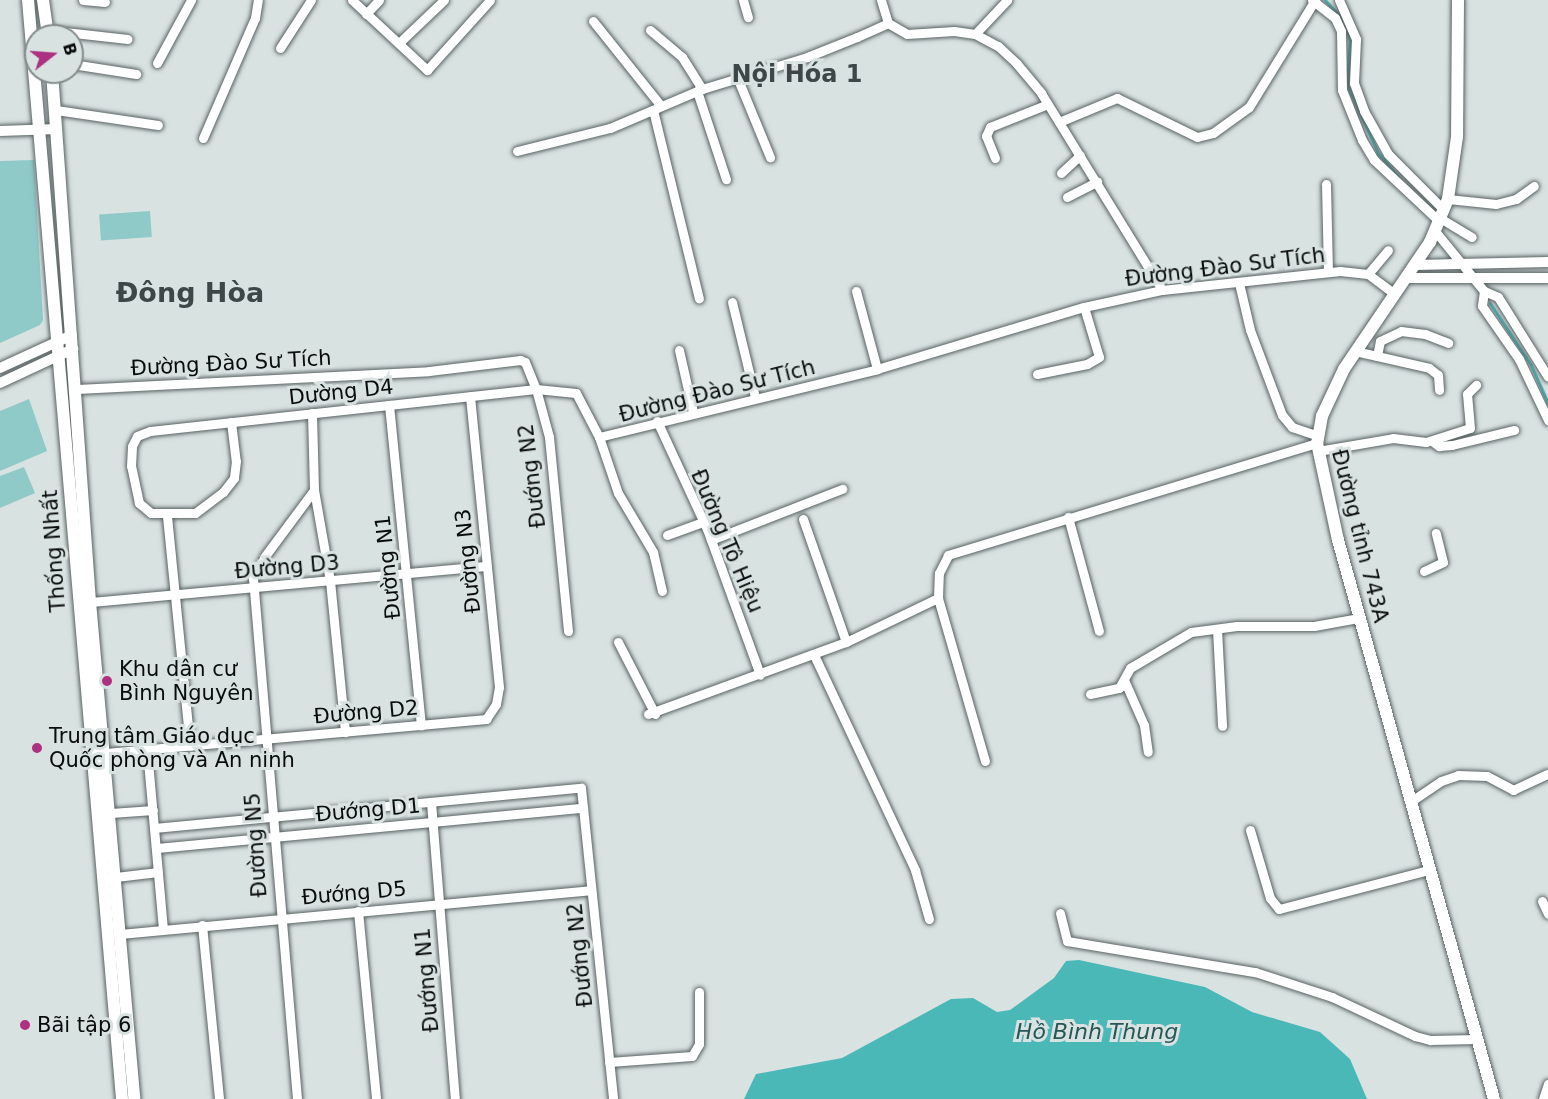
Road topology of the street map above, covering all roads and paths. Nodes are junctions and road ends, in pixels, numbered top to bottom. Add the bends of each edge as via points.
1 (27, 0) edge
2 (44, 0) edge
3 (83, 0) edge
4 (190, 0) edge
5 (258, 0) edge
6 (311, 0) edge
7 (352, 0) edge
8 (379, 0) edge
9 (444, 0) edge
10 (490, 0) edge
11 (743, 0) edge
12 (881, 0) edge
13 (1007, 0) edge
14 (1339, 0) edge
15 (1458, 0) edge
16 (1314, 1) edge
17 (105, 2) dead end
18 (366, 14) junction
19 (748, 17) dead end
20 (593, 21) dead end
21 (888, 23) junction
22 (47, 24) edge
23 (650, 30) dead end
24 (975, 34) junction
25 (84, 36) edge
26 (127, 39) dead end
27 (402, 40) dead end
28 (279, 48) dead end
29 (1350, 53) junction
30 (157, 63) dead end
31 (84, 66) edge
32 (136, 74) dead end
33 (737, 77) junction
34 (53, 84) edge
35 (699, 90) junction
36 (1048, 104) junction
37 (657, 108) junction
38 (56, 110) junction
39 (1059, 122) junction
40 (158, 125) dead end
41 (41, 129) junction
42 (57, 129) junction
43 (0, 131) edge
44 (203, 138) dead end
45 (517, 151) dead end
46 (1080, 155) junction
47 (770, 157) dead end
48 (995, 158) dead end
49 (1061, 173) dead end
50 (726, 179) dead end
51 (1097, 182) junction
52 (1326, 184) dead end
53 (1534, 186) dead end
54 (1067, 197) dead end
55 (1441, 216) junction
56 (1472, 237) dead end
57 (1388, 250) dead end
58 (1548, 262) edge
59 (1415, 265) junction
60 (1466, 266) junction
61 (1328, 272) junction
62 (1368, 274) junction
63 (1406, 278) junction
64 (1548, 278) edge
65 (1476, 279) junction
66 (1239, 283) junction
67 (1162, 290) junction
68 (856, 291) dead end
69 (1484, 291) junction
70 (1393, 293) junction
71 (699, 298) dead end
72 (732, 302) dead end
73 (1084, 307) junction
74 (72, 335) junction
75 (58, 342) junction
76 (1448, 343) dead end
77 (73, 349) junction
78 (679, 350) dead end
79 (1355, 351) junction
80 (59, 356) junction
81 (1377, 356) junction
82 (0, 368) edge
83 (877, 369) junction
84 (1037, 374) dead end
85 (1548, 377) edge
86 (0, 383) edge
87 (1476, 385) dead end
88 (77, 389) junction
89 (536, 389) junction
90 (1439, 390) dead end
91 (470, 396) junction
92 (755, 397) junction
93 (389, 405) junction
94 (693, 412) junction
95 (312, 413) junction
96 (1548, 420) edge
97 (231, 422) junction
98 (657, 422) junction
99 (1470, 428) junction
100 (1514, 430) dead end
101 (599, 437) junction
102 (1478, 439) junction
103 (1432, 441) junction
104 (1317, 443) junction
105 (842, 489) dead end
106 (314, 490) junction
107 (166, 516) junction
108 (1068, 517) junction
109 (803, 519) dead end
110 (703, 522) junction
111 (1437, 533) dead end
112 (667, 535) dead end
113 (711, 540) junction
114 (486, 566) junction
115 (1424, 571) dead end
116 (408, 574) junction
117 (330, 581) junction
118 (253, 589) junction
119 (662, 591) dead end
120 (174, 596) junction
121 (938, 598) junction
122 (84, 603) junction
123 (1359, 618) junction
124 (1217, 629) junction
125 (568, 631) dead end
126 (1099, 631) dead end
127 (618, 642) dead end
128 (846, 642) junction
129 (814, 655) junction
130 (760, 675) junction
131 (1125, 682) junction
132 (1090, 694) dead end
133 (486, 719) joint
134 (421, 725) junction
135 (1222, 726) dead end
136 (345, 732) junction
137 (266, 739) junction
138 (190, 746) junction
139 (147, 750) junction
140 (1148, 752) dead end
141 (106, 753) junction
142 (92, 756) junction
143 (986, 761) dead end
144 (1548, 774) edge
145 (581, 788) joint
146 (528, 793) junction
147 (431, 802) junction
148 (1410, 802) junction
149 (368, 808) junction
150 (583, 808) junction
151 (153, 810) junction
152 (326, 812) junction
153 (111, 813) junction
154 (531, 813) junction
155 (273, 817) junction
156 (432, 822) junction
157 (215, 823) junction
158 (154, 828) junction
159 (371, 828) junction
160 (1250, 830) dead end
161 (327, 832) junction
162 (274, 837) junction
163 (218, 842) junction
164 (156, 848) junction
165 (1428, 870) junction
166 (158, 872) junction
167 (116, 877) junction
168 (591, 890) junction
169 (1542, 901) dead end
170 (439, 904) junction
171 (358, 911) junction
172 (1060, 913) dead end
173 (1548, 914) edge
174 (279, 918) junction
175 (929, 919) dead end
176 (202, 925) junction
177 (163, 928) junction
178 (114, 934) junction
179 (699, 992) dead end
180 (1476, 1039) junction
181 (609, 1062) junction
182 (1548, 1084) edge
183 (455, 1098) edge
184 (122, 1099) edge
185 (134, 1099) edge
186 (219, 1099) edge
187 (297, 1099) edge
188 (376, 1099) edge
189 (444, 1099) edge
190 (613, 1099) edge
191 (1494, 1099) edge
192 (1543, 1099) edge

1 - 41 main road, Thống Nhất
2 - 22 main road
3 - 17 street
4 - 30 street
5 - 44 street via 255,18
6 - 28 street
7 - 18 street
8 - 18 street
9 - 27 street
10 - 18 street via 427,70
11 - 19 street
12 - 21 street
13 - 24 street
14 - 29 street via 1352,22
15 - 55 main road, Đường tỉnh 743A via 1457,137
16 - 29 street via 1335,18
16 - 39 street via 1250,108 1213,133 1197,137 1116,98
20 - 37 street
21 - 24 street via 907,34
21 - 33 street via 807,57
23 - 35 street via 682,57
24 - 36 street via 1011,58
25 - 26 street
29 - 55 street via 1354,82 1378,139
29 - 55 street via 1342,90 1362,140 1374,160 1407,195
31 - 32 street
33 - 35 street
33 - 47 street
34 - 38 main road, Thống Nhất
35 - 37 street
35 - 50 street
36 - 39 street
36 - 48 street via 990,128 986,135
37 - 45 street via 610,128
37 - 71 street
38 - 40 street
38 - 42 main road, Thống Nhất
39 - 46 street
41 - 42 street
41 - 43 street
41 - 75 main road, Thống Nhất
42 - 74 main road, Thống Nhất
46 - 49 street
46 - 51 street
51 - 54 street
51 - 67 street
52 - 61 street
53 - 55 street via 1516,199
55 - 56 street
55 - 59 main road, Đường tỉnh 743A
55 - 60 street
57 - 62 street
58 - 60 street
59 - 60 street
59 - 63 main road, Đường tỉnh 743A
60 - 65 street
61 - 62 street, Đường Đào Sư Tích
61 - 66 street, Đường Đào Sư Tích
62 - 70 street
63 - 65 street
63 - 70 main road, Đường tỉnh 743A
64 - 65 street
65 - 69 street
66 - 67 street, Đường Đào Sư Tích
66 - 104 street via 1250,330 1282,415 1292,427
67 - 73 street, Đường Đào Sư Tích
68 - 83 street
69 - 85 street via 1498,297
69 - 96 street via 1482,306 1519,359
70 - 79 main road, Đường tỉnh 743A
72 - 92 street
73 - 83 street, Đường Đào Sư Tích
73 - 84 street via 1099,357
74 - 75 street
74 - 77 main road, Thống Nhất
75 - 80 main road, Thống Nhất
75 - 82 street
76 - 81 street via 1425,334 1401,331 1380,341
77 - 80 street
77 - 88 main road, Thống Nhất
78 - 94 street
79 - 81 street
79 - 104 main road, Đường tỉnh 743A via 1332,393
80 - 86 street
80 - 122 main road, Thống Nhất
81 - 90 street via 1435,370
83 - 92 street, Đường Đào Sư Tích
87 - 99 street via 1467,394
88 - 89 street, Đường Đào Sư Tích via 429,371 516,360 525,363
88 - 122 main road, Thống Nhất
89 - 91 street, Dường D4
89 - 101 street, Đường Đào Sư Tích via 576,393
89 - 125 street, Đướng N2 via 549,437
91 - 93 street, Dường D4
91 - 114 street, Đường N3
92 - 94 street, Đường Đào Sư Tích
93 - 95 street, Dường D4
93 - 116 street, Đường N1
94 - 98 street, Đường Đào Sư Tích
95 - 97 street, Dường D4
95 - 106 street
97 - 107 street via 236,452 234,478 223,492 195,513
97 - 107 street, Dường D4 via 150,431 137,436 131,465 139,503 151,513
98 - 101 street, Đường Đào Sư Tích
98 - 110 street, Đường Tô Hiệu
99 - 102 street
99 - 103 street
100 - 102 street
101 - 119 street via 618,493 653,552
102 - 103 street via 1452,445
103 - 104 street via 1393,438
104 - 108 street
104 - 123 main road, Đường tỉnh 743A
105 - 113 street
106 - 117 street
106 - 118 street via 260,563
107 - 120 street
108 - 121 street via 948,555 939,573
108 - 126 street
109 - 128 street
110 - 112 street
110 - 113 street, Đường Tô Hiệu
111 - 115 street via 1443,562
113 - 130 street, Đường Tô Hiệu
114 - 116 street, Đường D3
114 - 133 street, Đường N3 via 499,687 496,704
116 - 117 street, Đường D3
116 - 134 street, Đường N1
117 - 118 street, Đường D3
117 - 136 street
118 - 120 street, Đường D3
118 - 137 street, Đường N5
120 - 122 street, Đường D3
120 - 138 street
121 - 128 street
121 - 143 street
122 - 141 main road, Thống Nhất
122 - 142 main road, Thống Nhất
123 - 124 street via 1314,626
123 - 148 main road, Đường tỉnh 743A
124 - 131 street via 1174,639 1130,668
124 - 135 street
127 - 130 street via 651,714
128 - 129 street
129 - 130 street
129 - 175 street via 915,870
131 - 132 street via 1113,691
131 - 140 street via 1145,731
133 - 134 street, Đường D2
134 - 136 street, Đường D2
136 - 137 street, Đường D2
137 - 138 street, Đường D2
137 - 155 street, Đường N5
138 - 139 street, Đường D2
139 - 141 street, Đường D2
139 - 151 street
141 - 142 main road
141 - 153 main road, Thống Nhất
142 - 178 main road, Thống Nhất
144 - 148 street via 1513,789 1487,776 1458,775 1441,781
145 - 146 street, Đướng D1
145 - 150 street, Đướng N2
146 - 147 street, Đướng D1
146 - 154 street
147 - 149 street, Đướng D1
147 - 156 street
148 - 165 main road, Đường tỉnh 743A
149 - 152 street, Đướng D1
149 - 159 street
150 - 154 street, Đướng D1
150 - 168 street, Đướng N2
151 - 153 street
151 - 158 street
152 - 155 street, Đướng D1
152 - 161 street
153 - 167 main road, Thống Nhất
154 - 156 street, Đướng D1
155 - 157 street, Đướng D1
155 - 162 street, Đường N5
156 - 159 street, Đướng D1
156 - 170 street, Đướng N1
157 - 158 street, Đướng D1
157 - 163 street
158 - 164 street
159 - 161 street, Đướng D1
160 - 165 street via 1270,898 1280,909
161 - 162 street, Đướng D1
162 - 163 street, Đướng D1
162 - 174 street, Đường N5
163 - 164 street, Đướng D1
164 - 166 street
165 - 180 main road, Đường tỉnh 743A
166 - 167 street
166 - 177 street
167 - 178 main road, Thống Nhất
168 - 170 street, Đướng D5
168 - 181 street, Đướng N2
169 - 173 street
170 - 171 street, Đướng D5
170 - 183 street, Đướng N1
171 - 174 street, Đướng D5
171 - 188 street
172 - 180 street via 1067,941 1255,972 1332,996 1415,1036 1430,1040
174 - 176 street, Đướng D5
174 - 187 street, Đường N5
176 - 177 street, Đướng D5
176 - 186 street
177 - 178 street, Đướng D5
178 - 184 main road, Thống Nhất
178 - 185 main road, Thống Nhất
179 - 181 street via 699,1044 693,1056
180 - 191 main road, Đường tỉnh 743A
181 - 190 street, Đướng N2
182 - 192 street
183 - 189 street

